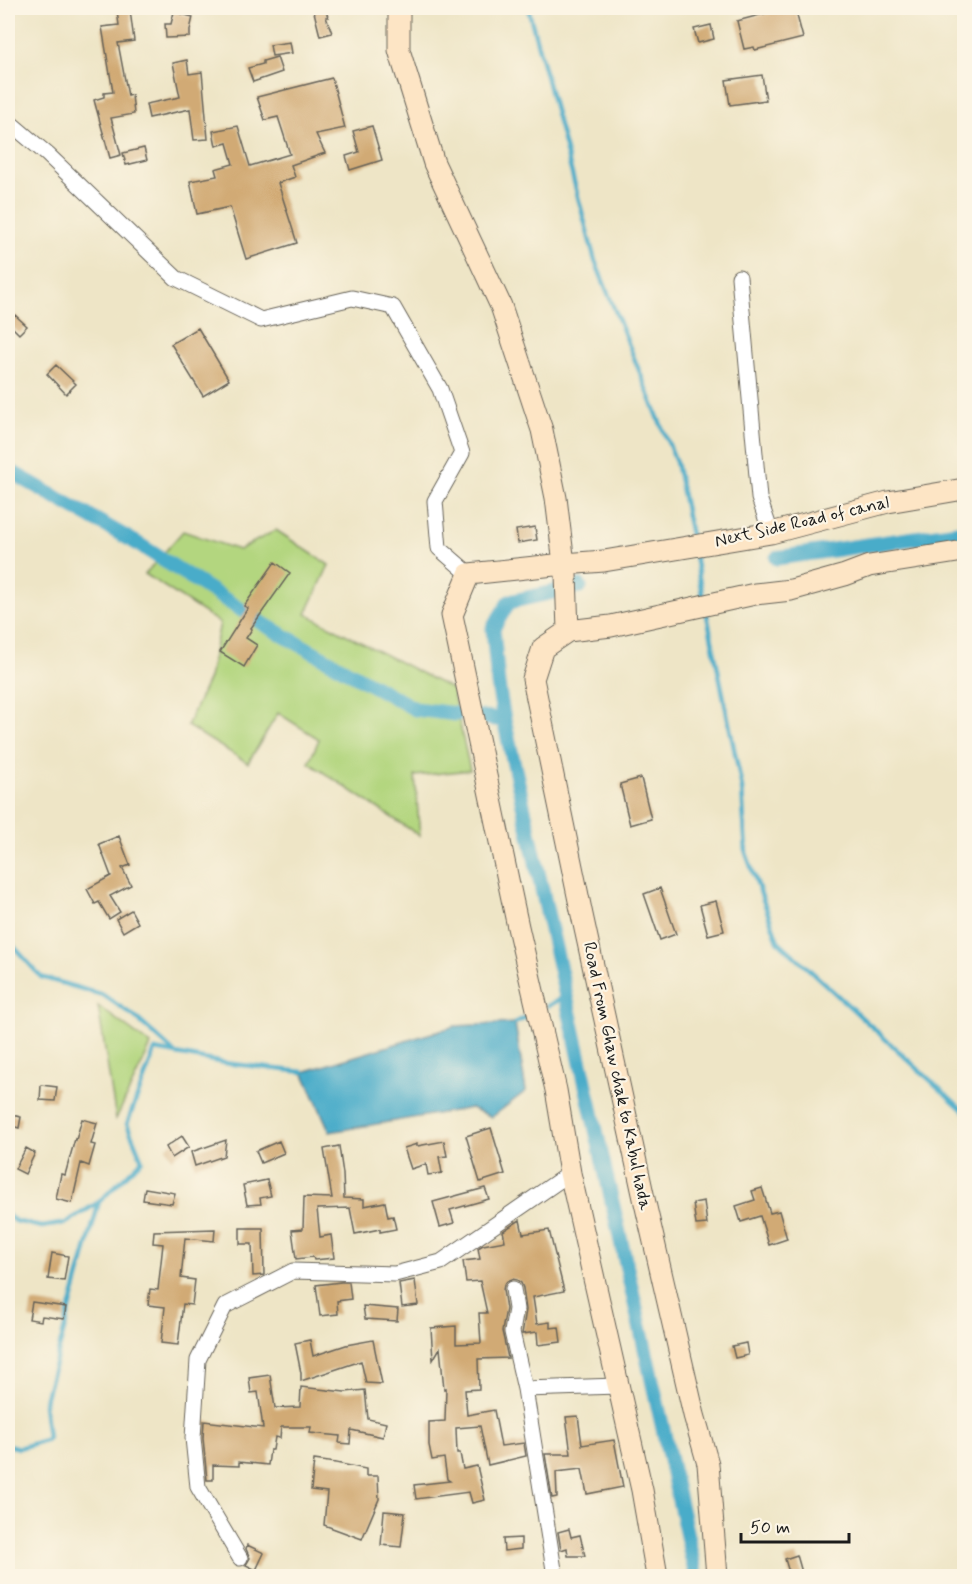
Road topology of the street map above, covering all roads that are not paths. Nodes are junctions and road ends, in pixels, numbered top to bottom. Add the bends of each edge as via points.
1 (399, 8) edge
2 (8, 121) edge
3 (739, 277) dead end
4 (964, 489) edge
5 (761, 535) junction
6 (964, 551) edge
7 (565, 569) junction
8 (469, 574) junction
9 (568, 624) junction
10 (570, 1173) junction
11 (513, 1289) dead end
12 (618, 1386) junction
13 (525, 1389) junction
14 (240, 1558) dead end
15 (555, 1576) edge
16 (657, 1576) edge
17 (717, 1576) edge

1 - 7 street via 399,50 434,163 501,306 542,430
2 - 8 street via 176,278 261,320 352,298 393,308 440,389 462,453 435,501 439,548
3 - 5 street
4 - 5 street, Next Side Road of canal via 888,502
5 - 7 street, Next Side Road of canal
6 - 9 street, Road From Ghaw chak to Kabul hada via 869,566 791,590 755,594 612,626
7 - 8 street, Next Side Road of canal
7 - 9 street
8 - 10 street via 452,615 556,1090
9 - 17 street, Road From Ghaw chak to Kabul hada via 543,648 534,680 645,1203 708,1464
10 - 12 street
10 - 14 street via 441,1262 395,1274 293,1271 225,1306 198,1360 193,1438 198,1487
11 - 13 street via 516,1309 512,1332
12 - 13 street
12 - 16 street
13 - 15 street

